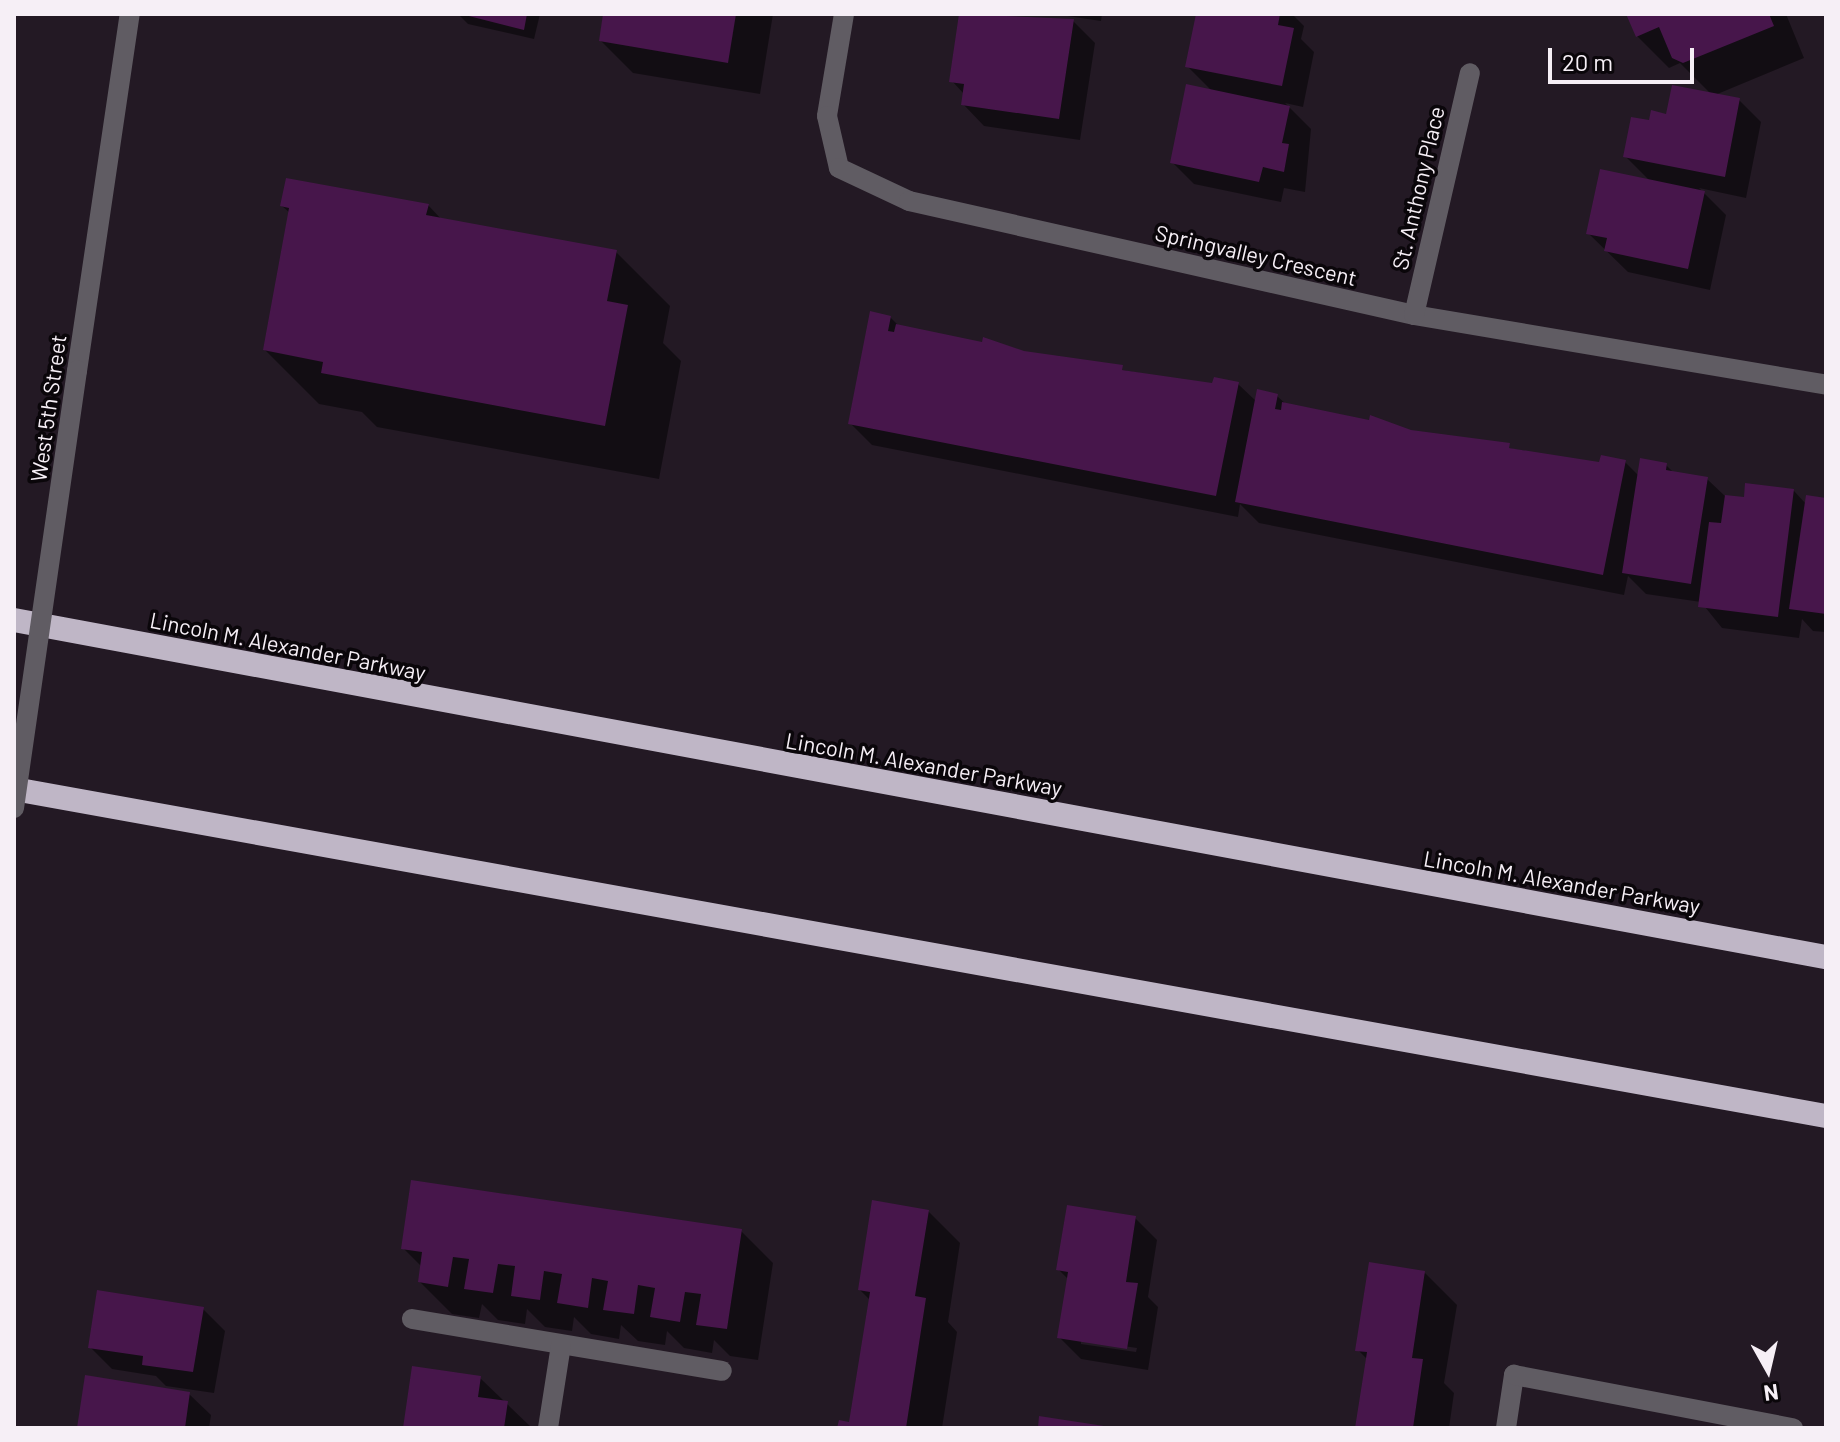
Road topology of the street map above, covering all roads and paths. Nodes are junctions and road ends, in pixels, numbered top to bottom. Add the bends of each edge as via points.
1 (130, 14) edge
2 (844, 14) edge
3 (1470, 73) dead end
4 (1414, 315) junction
5 (1826, 385) edge
6 (14, 620) edge
7 (14, 789) edge
8 (14, 808) edge
9 (1826, 957) edge
10 (1826, 1116) edge
11 (412, 1319) dead end
12 (561, 1345) junction
13 (722, 1371) dead end
14 (548, 1428) edge
15 (1506, 1428) edge
16 (1793, 1428) edge

1 - 8 street, West 5th Street, bridge
2 - 4 street, Springvalley Crescent via 827,116 839,168 909,201
3 - 4 street, St. Anthony Place
4 - 5 street, Springvalley Crescent
6 - 9 highway, Lincoln M. Alexander Parkway
7 - 10 highway
11 - 12 street
12 - 13 street
12 - 14 street
15 - 16 street via 1514,1375

